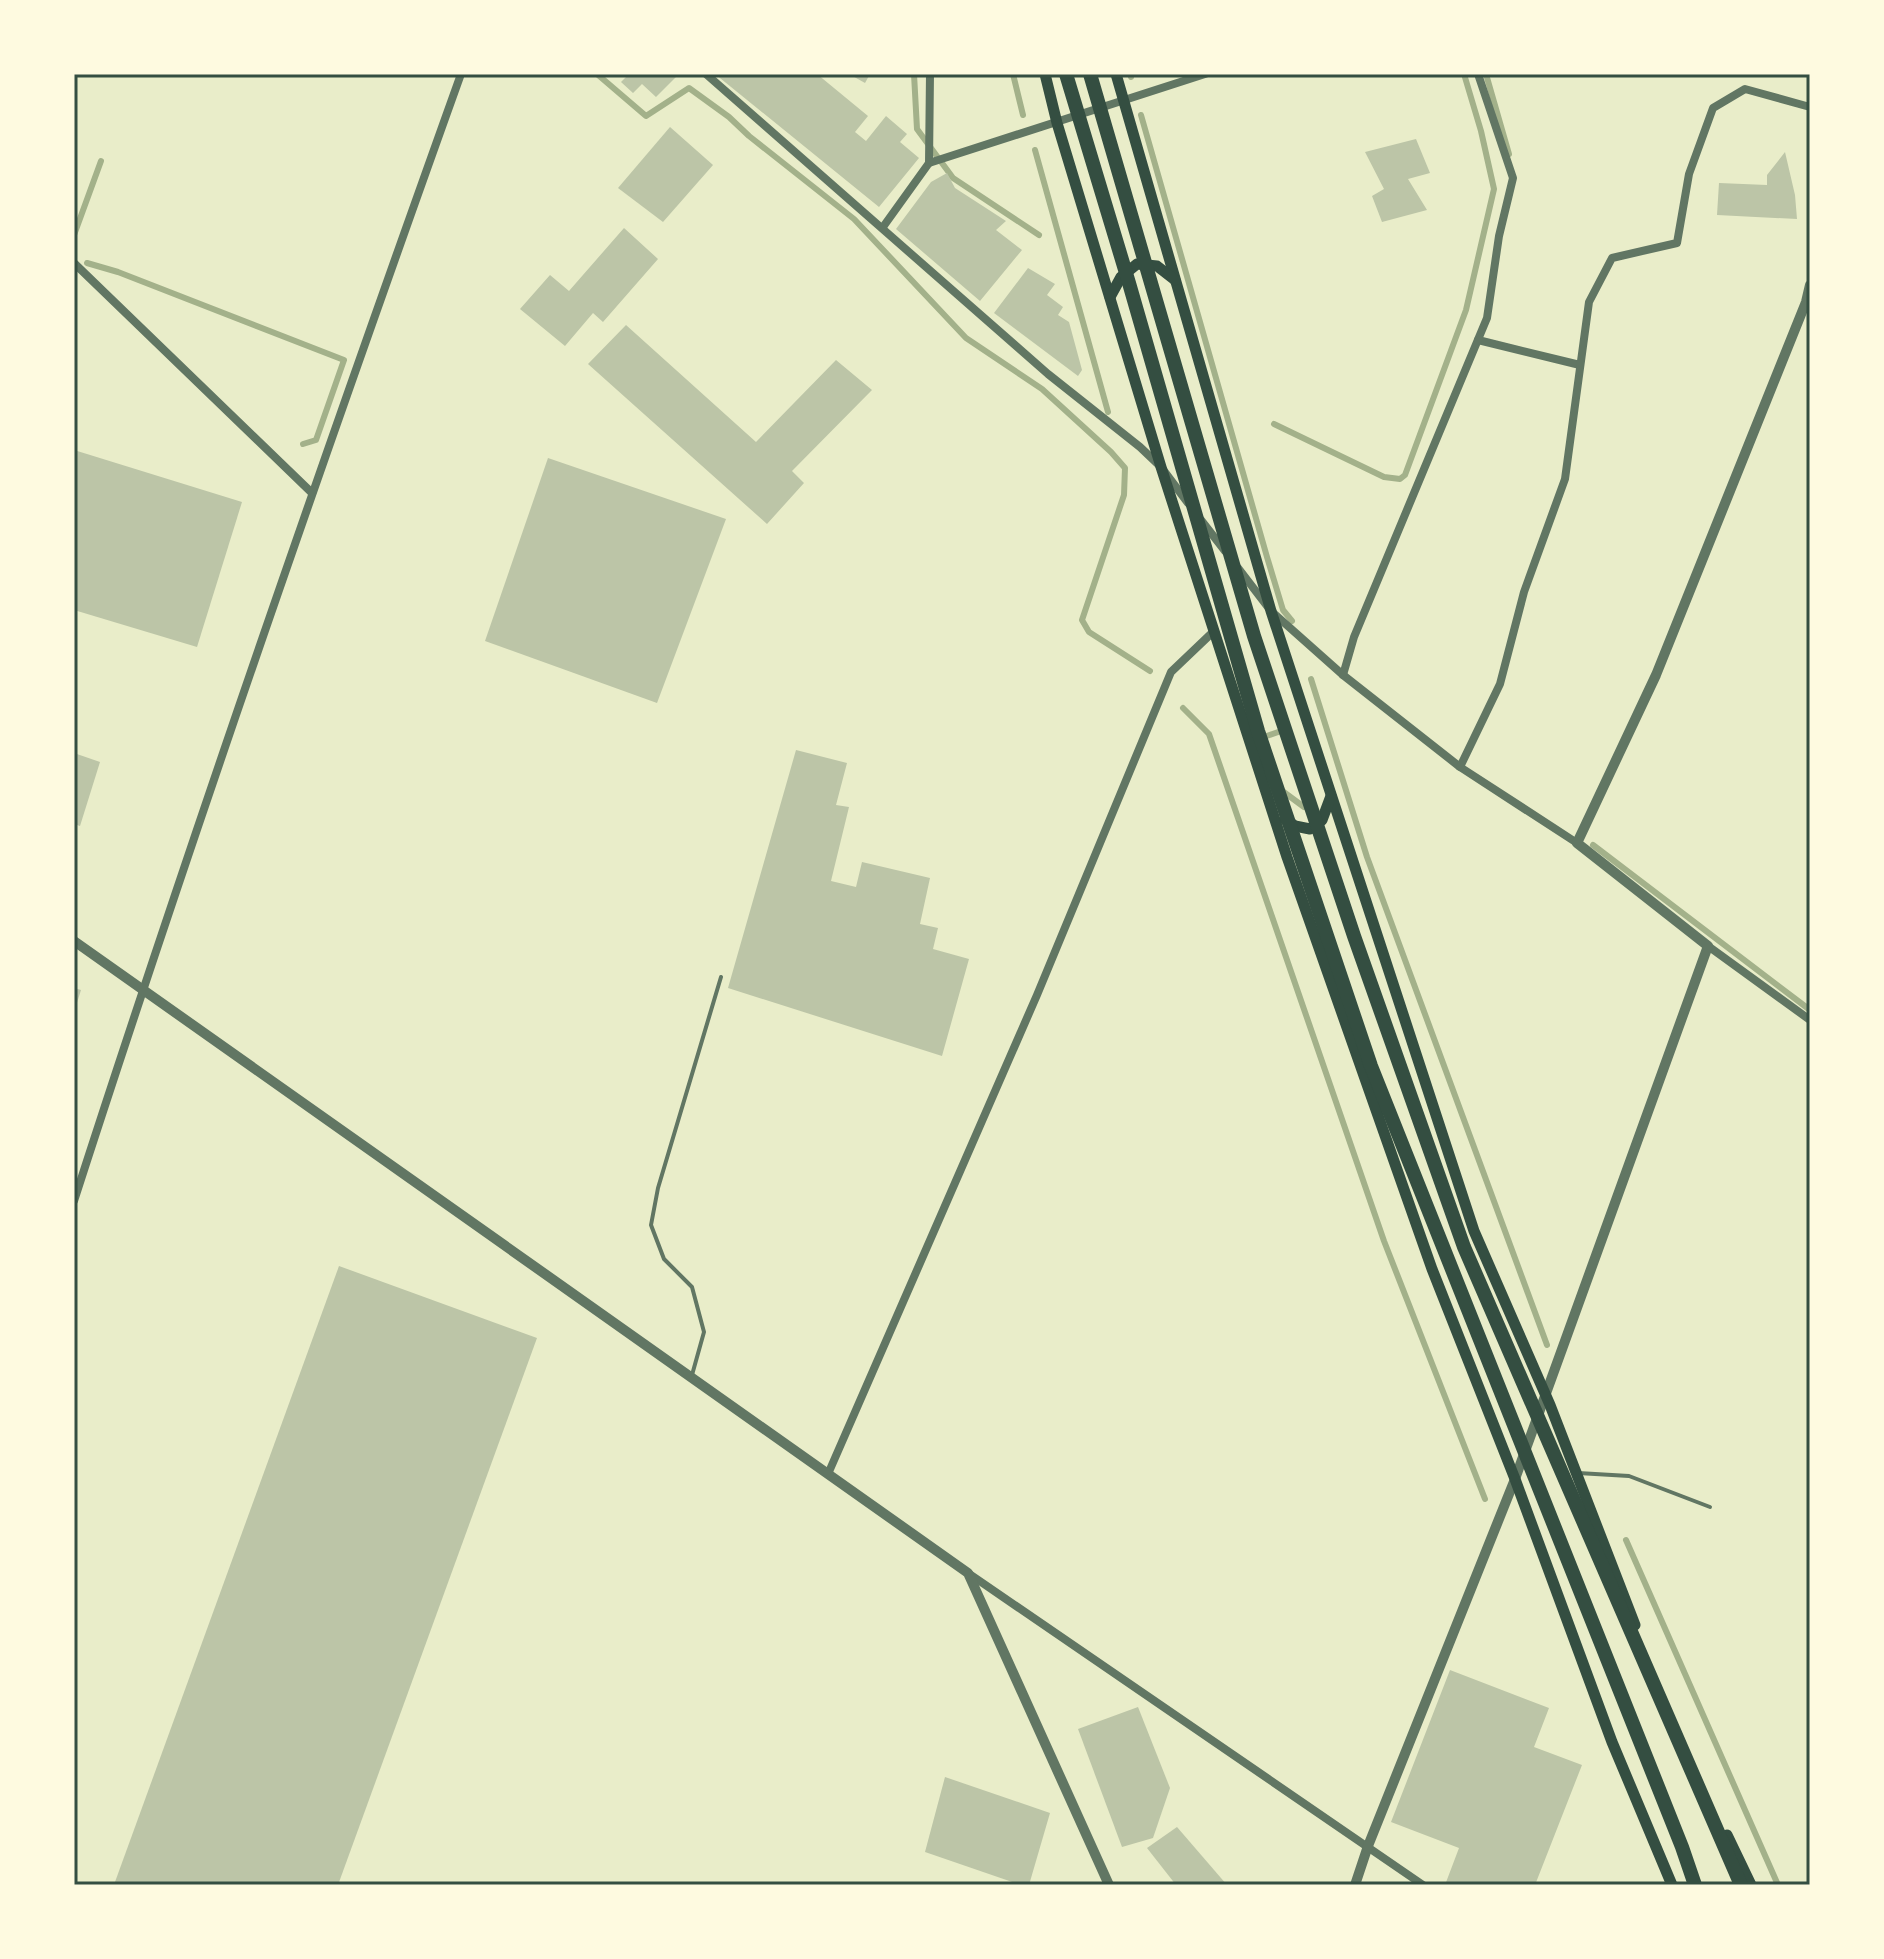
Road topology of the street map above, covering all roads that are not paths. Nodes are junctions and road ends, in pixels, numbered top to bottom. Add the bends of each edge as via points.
1 (461, 74) edge
2 (706, 74) edge
3 (930, 74) edge
4 (1045, 74) edge
5 (1066, 74) edge
6 (1090, 74) edge
7 (1116, 74) edge
8 (1205, 74) edge
9 (1478, 74) edge
10 (1124, 101) junction
11 (1810, 107) edge
12 (1057, 123) junction
13 (929, 163) junction
14 (883, 227) junction
15 (74, 263) edge
16 (1176, 280) junction
17 (1810, 285) edge
18 (1110, 297) junction
19 (1478, 340) junction
20 (1580, 365) junction
21 (1161, 467) junction
22 (311, 492) junction
23 (1271, 611) junction
24 (1214, 631) junction
25 (1343, 675) junction
26 (1460, 767) junction
27 (1331, 796) junction
28 (1271, 810) junction
29 (1577, 843) junction
30 (74, 941) edge
31 (1708, 946) junction
32 (721, 977) dead end
33 (142, 989) junction
34 (1810, 1020) edge
35 (74, 1201) edge
36 (691, 1377) junction
37 (1546, 1396) junction
38 (1576, 1473) junction
39 (828, 1474) junction
40 (1515, 1479) junction
41 (1710, 1507) dead end
42 (968, 1573) junction
43 (1368, 1846) junction
44 (1109, 1885) edge
45 (1355, 1885) edge
46 (1423, 1885) edge
47 (1672, 1885) edge
48 (1695, 1885) edge
49 (1741, 1885) edge
50 (1751, 1885) edge

1 - 22 street
2 - 14 street
3 - 13 street
4 - 12 main road
5 - 48 highway via 1258,731 1371,1066
6 - 49 highway via 1254,636 1458,1232
7 - 10 main road
8 - 10 street
9 - 19 street via 1513,178 1487,318
10 - 12 street
10 - 16 main road
11 - 20 street via 1745,89 1713,108 1689,174 1677,243 1612,258 1589,302
12 - 13 street
12 - 18 main road
13 - 14 street
14 - 21 street
15 - 22 street
16 - 18 main road via 1157,266 1137,264 1121,277
16 - 23 main road
17 - 29 street via 1656,675
18 - 21 main road
19 - 20 street
19 - 25 street via 1371,594
20 - 26 street via 1565,479 1524,592 1500,684
21 - 23 street
21 - 24 main road
22 - 33 street
23 - 25 street
23 - 27 main road
24 - 28 main road
24 - 39 street via 1171,672
25 - 26 street
26 - 29 street
27 - 28 main road via 1322,820 1310,829
27 - 37 main road via 1474,1231
28 - 40 main road via 1432,1269
29 - 31 street
30 - 33 street
31 - 34 street
31 - 37 street
32 - 36 lane via 651,1225 664,1259 692,1287 704,1332
33 - 35 street
33 - 36 street
36 - 39 street
37 - 38 main road
37 - 40 street
38 - 41 lane via 1629,1476
38 - 50 main road via 1677,1732
39 - 42 street
40 - 43 street
40 - 47 main road via 1612,1742
42 - 43 street
42 - 44 street
43 - 45 street
43 - 46 street

